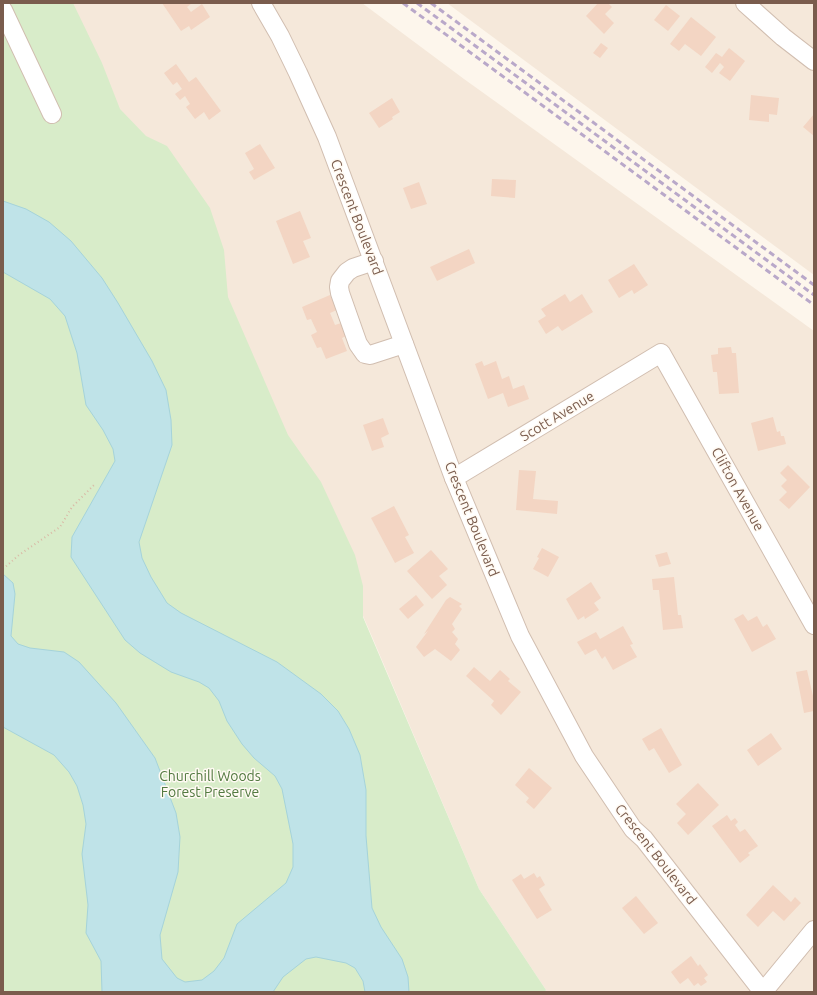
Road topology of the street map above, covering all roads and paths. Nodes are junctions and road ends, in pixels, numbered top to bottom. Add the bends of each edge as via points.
1 (261, 3) edge
2 (745, 3) edge
3 (3, 10) edge
4 (814, 61) edge
5 (52, 114) dead end
6 (374, 261) junction
7 (404, 344) junction
8 (661, 353) joint
9 (454, 478) junction
10 (95, 484) dead end
11 (3, 569) edge
12 (814, 625) edge
13 (814, 930) edge
14 (763, 992) edge

1 - 6 street, Crescent Boulevard via 315,108
2 - 4 street
3 - 5 street
6 - 7 street, Crescent Boulevard
6 - 7 street via 353,268 340,281 340,294 355,337 365,354 370,355
7 - 9 street, Crescent Boulevard
8 - 9 street, Scott Avenue
8 - 12 street, Clifton Avenue
9 - 14 street, Crescent Boulevard via 520,636 584,756 633,829 644,839
10 - 11 path via 72,508 60,527
13 - 14 street

